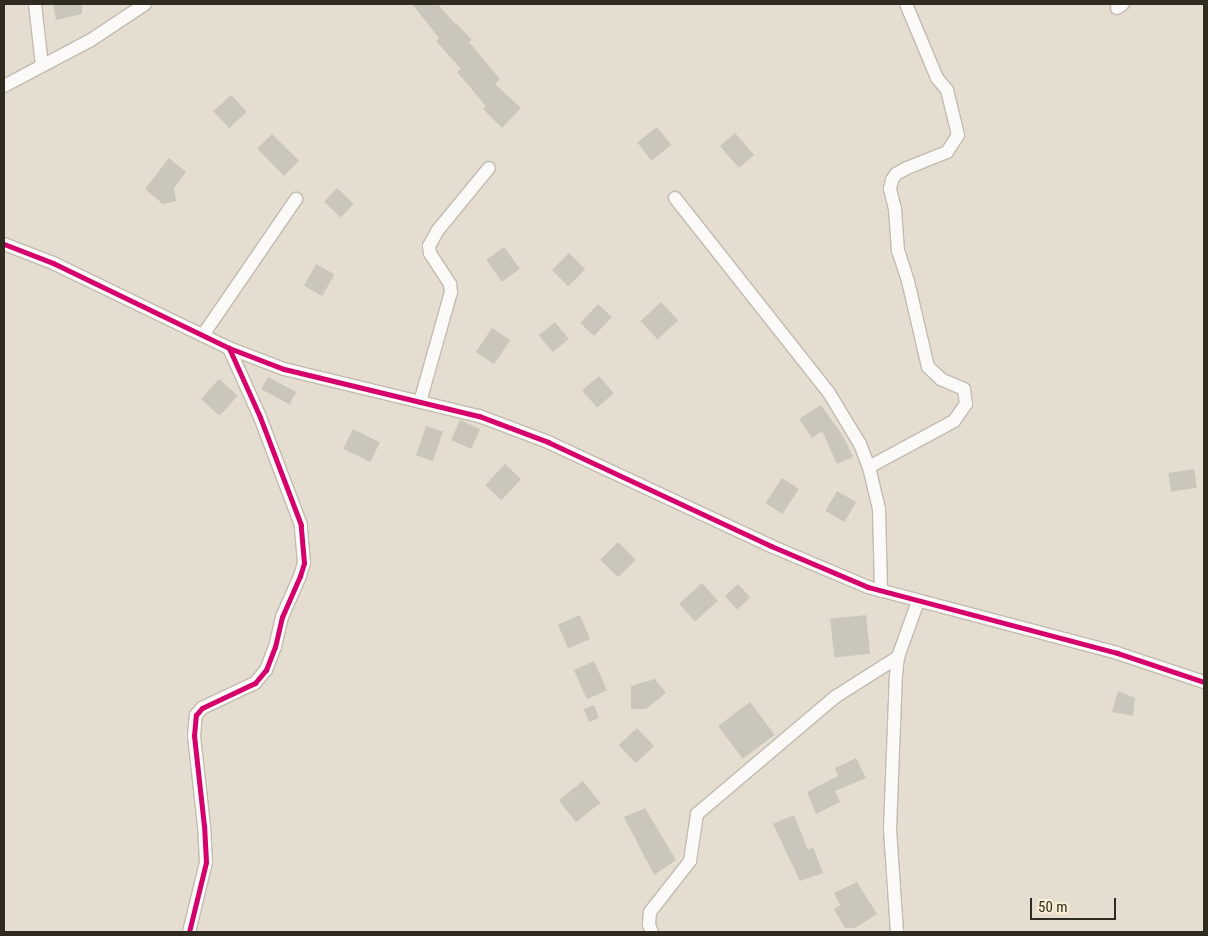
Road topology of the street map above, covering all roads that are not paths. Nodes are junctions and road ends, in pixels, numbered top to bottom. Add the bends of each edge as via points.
1 (35, 4) edge
2 (145, 4) edge
3 (906, 4) edge
4 (42, 65) junction
5 (4, 86) edge
6 (489, 168) dead end
7 (674, 198) dead end
8 (296, 199) dead end
9 (4, 244) edge
10 (203, 335) junction
11 (229, 348) junction
12 (420, 402) junction
13 (869, 467) junction
14 (881, 591) junction
15 (918, 601) junction
16 (898, 657) junction
17 (1204, 682) edge
18 (189, 932) edge
19 (652, 932) edge
20 (897, 932) edge

1 - 4 street
2 - 4 street via 91,40
3 - 13 street via 937,78 946,90 958,134 947,152 907,168 892,180 890,189 896,209 898,251 928,367 940,379 964,389 966,404 954,421
4 - 5 street
6 - 12 street via 428,246 450,284 451,292
7 - 13 street via 829,393 860,444
8 - 10 street
9 - 10 street via 53,263
10 - 11 street
11 - 12 street via 284,369
11 - 18 street via 260,417 301,525 304,563 282,617 266,670 255,683 202,708 196,715 194,736 206,862
12 - 14 street via 479,416 548,442 771,546
13 - 14 street via 879,509
14 - 15 street
15 - 16 street
15 - 17 street via 1117,653
16 - 19 street via 835,697 697,814 690,861 650,912
16 - 20 street via 890,829

